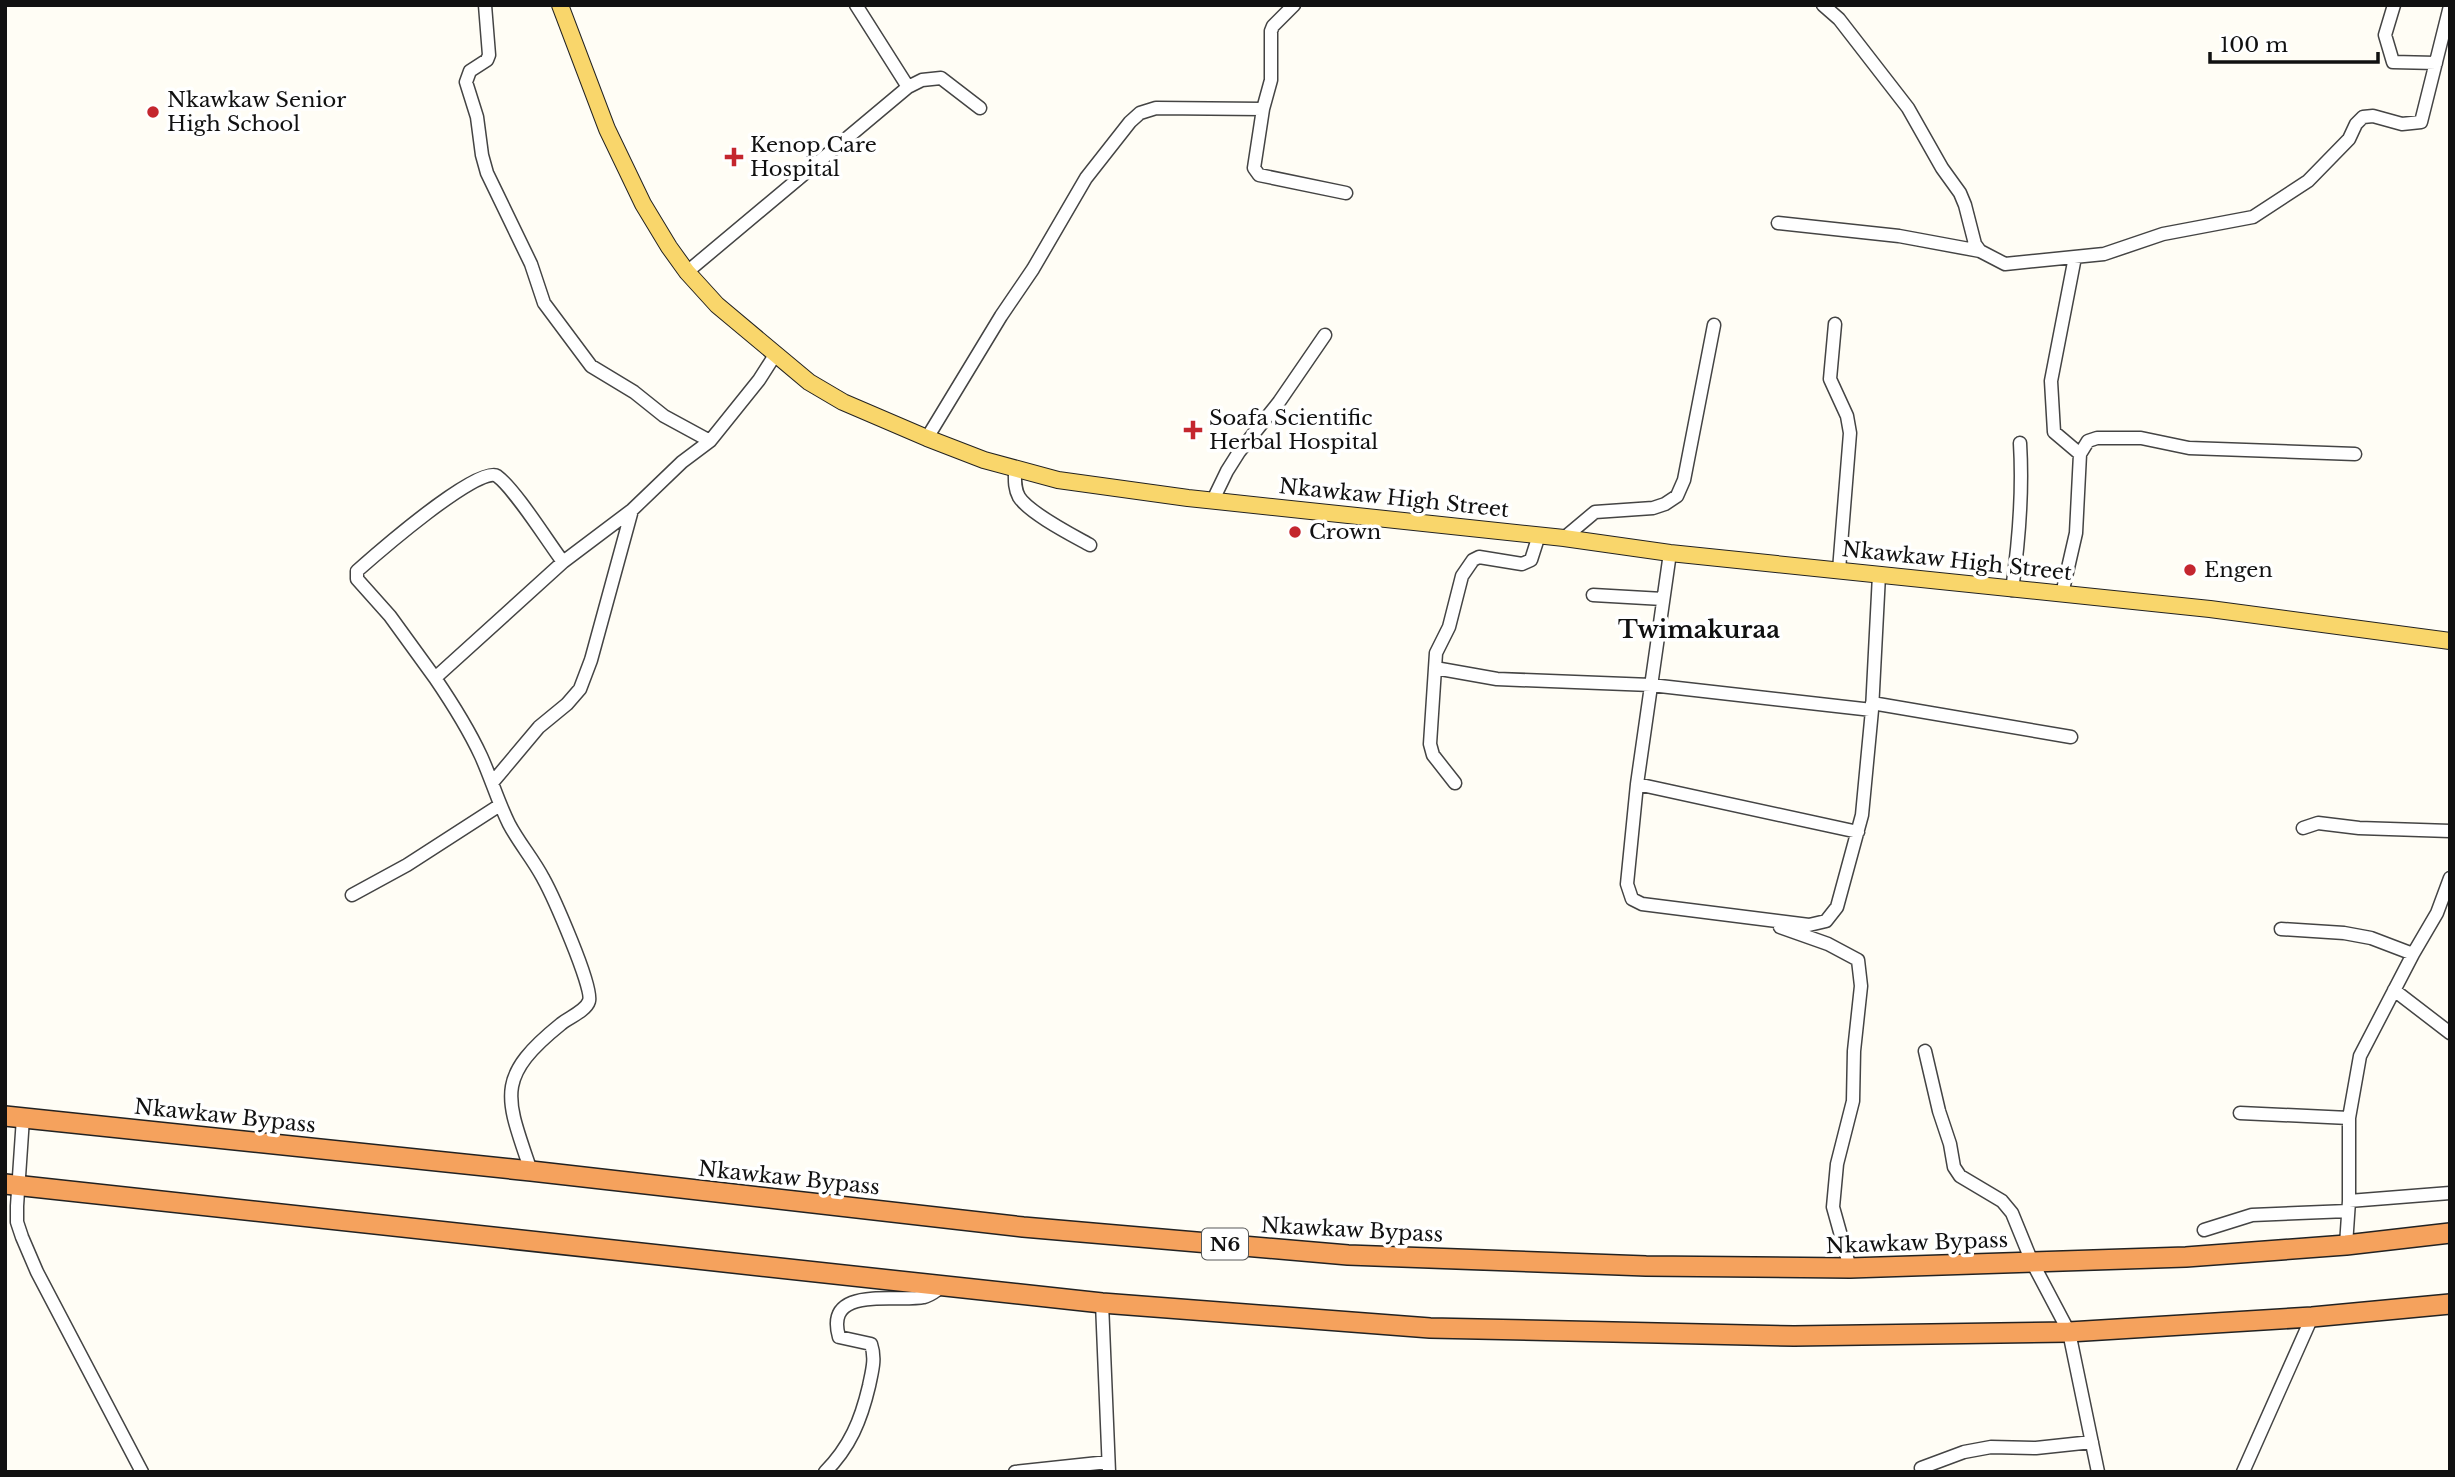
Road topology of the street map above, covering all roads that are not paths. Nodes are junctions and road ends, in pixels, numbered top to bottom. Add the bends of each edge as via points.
1 (485, 5) edge
2 (560, 5) edge
3 (856, 5) edge
4 (1294, 5) edge
5 (1823, 5) edge
6 (2394, 5) edge
7 (2450, 6) edge
8 (2436, 63) junction
9 (908, 87) junction
10 (980, 108) dead end
11 (1263, 109) junction
12 (1346, 193) dead end
13 (1778, 223) dead end
14 (1980, 251) junction
15 (2075, 257) junction
16 (687, 272) junction
17 (1835, 324) dead end
18 (1714, 325) dead end
19 (1325, 335) dead end
20 (775, 355) junction
21 (927, 438) junction
22 (710, 440) junction
23 (2020, 443) dead end
24 (2080, 454) junction
25 (2355, 454) dead end
26 (1015, 469) junction
27 (1213, 500) junction
28 (632, 510) junction
29 (1539, 535) junction
30 (1564, 538) junction
31 (1090, 545) dead end
32 (1670, 553) junction
33 (563, 562) junction
34 (1839, 570) junction
35 (1879, 575) junction
36 (2012, 590) junction
37 (1593, 594) dead end
38 (2062, 594) junction
39 (1664, 599) junction
40 (2450, 641) edge
41 (1435, 668) junction
42 (435, 678) junction
43 (1651, 685) junction
44 (1872, 707) junction
45 (2071, 737) dead end
46 (492, 783) junction
47 (1455, 783) dead end
48 (1637, 784) junction
49 (500, 805) junction
50 (2303, 828) dead end
51 (2450, 831) edge
52 (1858, 832) junction
53 (2450, 878) edge
54 (352, 895) dead end
55 (1756, 919) junction
56 (2281, 929) dead end
57 (2413, 954) junction
58 (2394, 990) junction
59 (2450, 1033) edge
60 (1925, 1051) dead end
61 (2240, 1113) dead end
62 (14, 1117) edge
63 (2349, 1118) junction
64 (531, 1171) junction
65 (13, 1185) edge
66 (2450, 1193) edge
67 (2349, 1206) junction
68 (2204, 1230) dead end
69 (2450, 1233) edge
70 (2346, 1245) junction
71 (2032, 1262) junction
72 (1850, 1268) junction
73 (943, 1286) junction
74 (1102, 1303) junction
75 (2450, 1304) edge
76 (2312, 1317) junction
77 (2068, 1332) junction
78 (2092, 1442) junction
79 (1109, 1467) edge
80 (1921, 1468) dead end
81 (142, 1472) edge
82 (825, 1472) edge
83 (1015, 1472) edge
84 (2098, 1472) edge
85 (2243, 1472) edge

1 - 22 street via 489,55 470,71 466,82 487,173 531,264 544,303 592,366 664,416
2 - 16 main road, Nkawkaw High Street via 625,169
3 - 9 street
4 - 11 street via 1271,31 1270,80
5 - 14 street via 1908,108 1960,193
6 - 8 street via 2385,35 2393,62
7 - 8 street
8 - 15 street via 2421,122 2402,124 2363,117 2349,139 2308,181 2253,217
9 - 10 street via 922,79 941,78
9 - 16 street
11 - 12 street via 1254,167 1259,175
11 - 21 street via 1156,108 1130,122 1086,178
13 - 14 street via 1899,236
14 - 15 street via 2005,264
15 - 24 street via 2051,381 2054,432
16 - 20 main road, Nkawkaw High Street
17 - 34 street via 1830,379 1850,433
18 - 30 street via 1677,496 1653,508 1595,512
19 - 27 street via 1239,452
20 - 21 main road, Nkawkaw High Street via 843,402
20 - 22 street
21 - 26 main road, Nkawkaw High Street
22 - 28 street
23 - 36 street via 2022,471
24 - 25 street via 2088,441 2097,438 2141,438 2189,448
24 - 38 street via 2077,533
26 - 27 main road, Nkawkaw High Street via 1058,480
26 - 31 street via 1019,497
27 - 29 main road, Nkawkaw High Street
28 - 33 street
28 - 46 street via 580,689 539,727
29 - 30 main road, Nkawkaw High Street
29 - 41 street via 1531,560 1522,564 1473,559 1462,576
30 - 32 main road, Nkawkaw High Street
32 - 34 main road, Nkawkaw High Street
32 - 39 street
33 - 42 street
33 - 42 street via 512,493 491,474 441,503 357,571 357,579
34 - 35 main road, Nkawkaw High Street
35 - 36 main road, Nkawkaw High Street
35 - 44 street
36 - 38 main road, Nkawkaw High Street
37 - 39 street
38 - 40 main road, Nkawkaw High Street
39 - 43 street
41 - 43 street via 1497,679
41 - 47 street via 1431,748
42 - 46 street via 466,725
43 - 44 street
43 - 48 street
44 - 45 street
44 - 52 street
46 - 49 street
48 - 52 street
48 - 55 street via 1627,884 1632,899
49 - 54 street
49 - 64 street via 564,921 590,994 586,1006 531,1050 515,1076 510,1104
50 - 51 street via 2318,823
52 - 55 street via 1837,906 1826,921 1809,925
53 - 57 street via 2437,914
55 - 72 street via 1828,944 1858,960 1861,986 1853,1101 1837,1164 1833,1207
56 - 57 street via 2371,938
57 - 58 street
58 - 59 street
58 - 63 street via 2360,1056
60 - 71 street via 1954,1167 2002,1200
61 - 63 street
62 - 64 highway, Nkawkaw Bypass / N6
62 - 65 street
63 - 67 street
64 - 72 highway, Nkawkaw Bypass / N6 via 1009,1226 1348,1255
65 - 73 highway
65 - 81 street via 17,1222 37,1272
66 - 67 street
67 - 68 street via 2252,1215
67 - 70 street
69 - 70 highway, Nkawkaw Bypass / N6
70 - 71 highway, Nkawkaw Bypass / N6
71 - 72 highway, Nkawkaw Bypass / N6
71 - 77 street
73 - 74 highway
73 - 82 street via 926,1297 866,1298 846,1306 839,1317 839,1337 871,1344 875,1356 855,1431
74 - 77 highway via 1430,1328 1794,1336
74 - 79 street
75 - 76 highway
76 - 77 highway
76 - 85 street
77 - 78 street
78 - 80 street via 1991,1447
78 - 84 street
79 - 83 street

